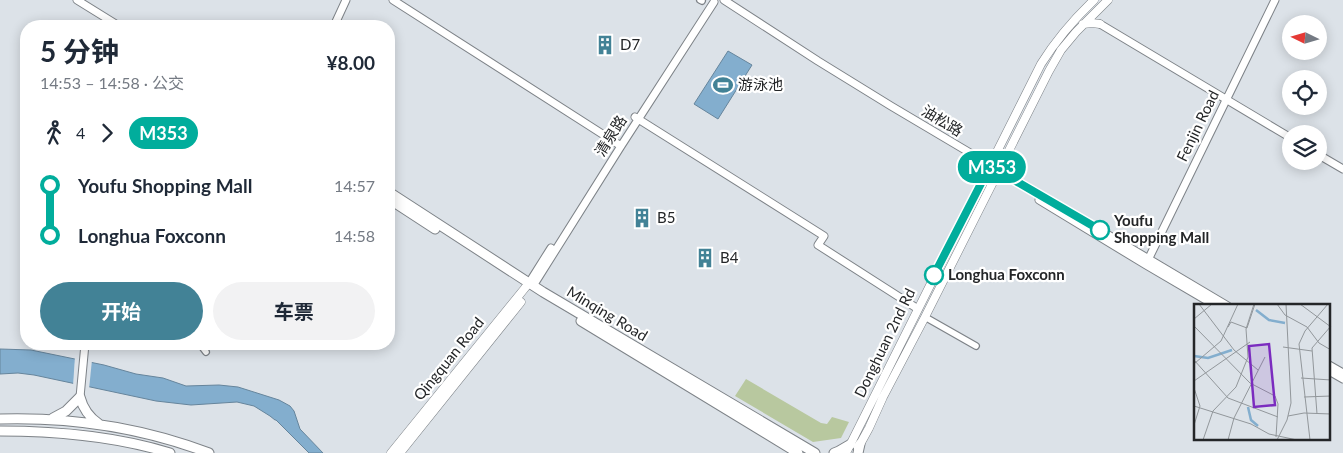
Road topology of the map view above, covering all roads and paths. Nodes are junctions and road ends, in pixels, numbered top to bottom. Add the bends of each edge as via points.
1 (77, 0) edge
2 (346, 0) edge
3 (350, 0) edge
4 (394, 0) edge
5 (716, 0) edge
6 (1094, 0) edge
7 (1108, 0) edge
8 (1275, 0) edge
9 (1096, 11) junction
10 (109, 20) edge
11 (337, 20) edge
12 (341, 20) edge
13 (1083, 24) junction
14 (1100, 24) junction
15 (1226, 100) junction
16 (637, 118) junction
17 (1282, 133) edge
18 (620, 145) junction
19 (1327, 160) edge
20 (989, 167) junction
21 (1343, 169) edge
22 (998, 172) junction
23 (395, 196) edge
24 (395, 203) edge
25 (1147, 262) junction
26 (529, 287) junction
27 (1213, 304) edge
28 (1224, 304) edge
29 (918, 308) junction
30 (924, 317) junction
31 (976, 346) dead end
32 (85, 350) edge
33 (1330, 366) edge
34 (1330, 373) edge
35 (1343, 373) edge
36 (1343, 380) edge
37 (80, 397) junction
38 (0, 419) edge
39 (50, 419) junction
40 (99, 424) junction
41 (0, 431) edge
42 (856, 448) edge
43 (170, 453) edge
44 (209, 453) edge
45 (391, 453) edge
46 (400, 453) edge
47 (798, 453) edge
48 (815, 453) edge
49 (834, 453) edge
50 (846, 453) edge

1 - 10 street
2 - 11 street
3 - 12 street
4 - 18 street
5 - 16 street, 清泉路
5 - 20 street, 油松路
6 - 20 main road, Donghuan 2nd Rd via 1067,26 1049,51
7 - 9 main road, Donghuan 2nd Rd
8 - 15 street, Fenjin Road
9 - 13 main road, Donghuan 2nd Rd
9 - 14 main road
13 - 14 main road
13 - 22 main road, Donghuan 2nd Rd via 1049,71
14 - 15 street
15 - 17 street
15 - 25 street, Fenjin Road
16 - 18 street, 清泉路
16 - 29 street via 824,236 818,245
18 - 26 street, 清泉路
19 - 21 street
20 - 22 street, 油松路
20 - 29 main road, Donghuan 2nd Rd
22 - 25 street, 油松路
22 - 30 main road, Donghuan 2nd Rd
23 - 26 main road, Minqing Road
24 - 26 main road, Minqing Road
25 - 27 street, 油松路
25 - 28 street, 油松路
26 - 45 main road, Qingquan Road
26 - 46 main road, Qingquan Road
26 - 47 main road, Minqing Road
26 - 48 main road, Minqing Road
29 - 42 main road, Donghuan 2nd Rd
30 - 31 street
30 - 42 main road, Donghuan 2nd Rd
32 - 37 street
33 - 35 street
34 - 36 street
37 - 39 main road via 66,411
37 - 40 main road via 87,413
38 - 39 main road
39 - 40 main road
40 - 44 main road
41 - 43 main road via 100,437
42 - 49 main road
42 - 50 main road, Donghuan 2nd Rd

